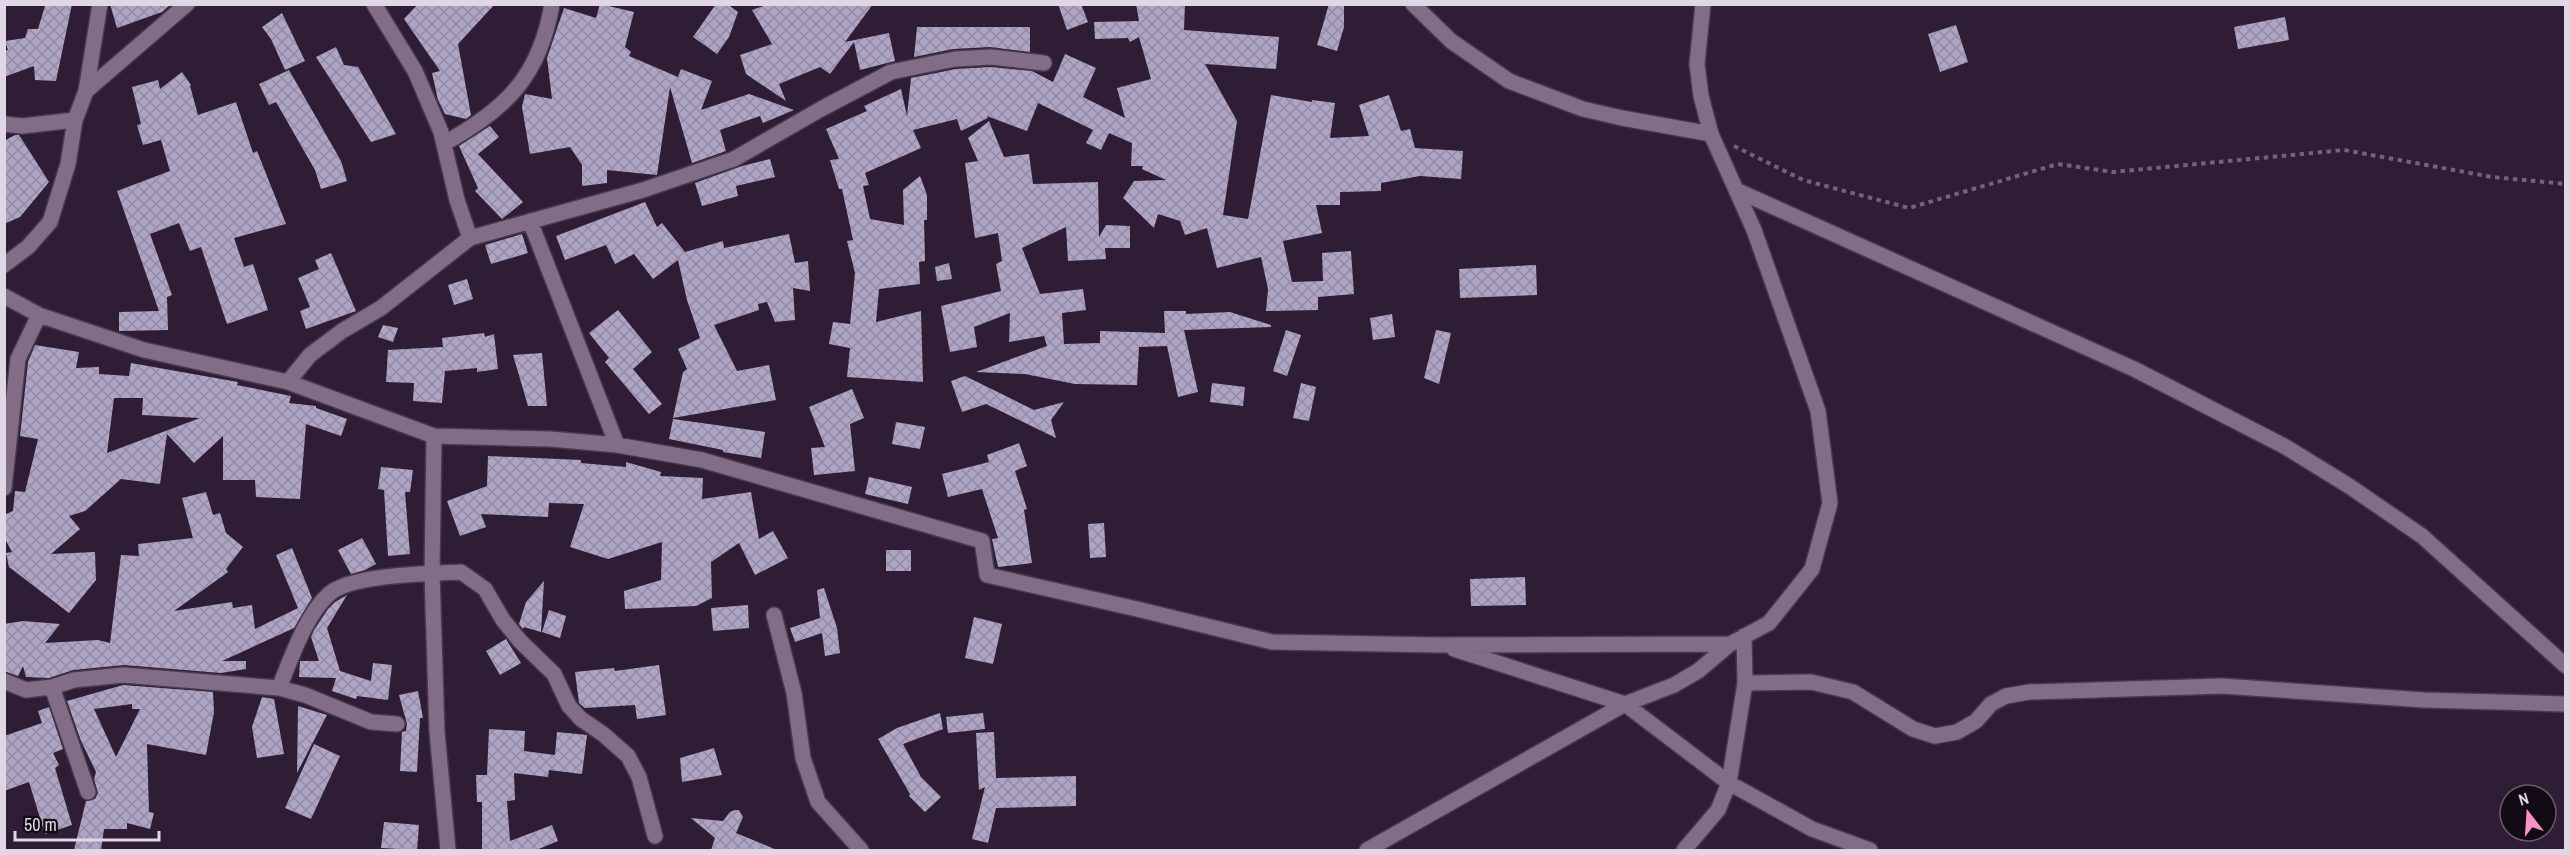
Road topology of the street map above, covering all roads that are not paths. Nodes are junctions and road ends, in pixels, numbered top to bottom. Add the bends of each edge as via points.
1 (100, 4) edge
2 (187, 4) edge
3 (374, 4) edge
4 (552, 4) edge
5 (1413, 4) edge
6 (1703, 4) edge
7 (1044, 63) dead end
8 (86, 91) junction
9 (75, 120) junction
10 (4, 124) edge
11 (1711, 134) junction
12 (445, 143) junction
13 (1736, 190) junction
14 (530, 221) junction
15 (470, 238) junction
16 (4, 265) edge
17 (4, 296) edge
18 (39, 315) junction
19 (288, 382) junction
20 (434, 436) junction
21 (617, 445) junction
22 (4, 488) edge
23 (432, 574) junction
24 (774, 615) dead end
25 (1744, 636) junction
26 (1730, 644) junction
27 (1440, 645) junction
28 (2565, 666) edge
29 (4, 681) edge
30 (1744, 682) junction
31 (52, 687) junction
32 (279, 688) junction
33 (2565, 704) edge
34 (1625, 705) junction
35 (397, 724) dead end
36 (1729, 783) junction
37 (88, 792) dead end
38 (655, 836) dead end
39 (448, 850) edge
40 (861, 850) edge
41 (1367, 850) edge
42 (1684, 850) edge
43 (1870, 850) edge

1 - 8 street
2 - 8 street
3 - 12 street via 415,71
4 - 12 street via 548,30 522,86 481,122
5 - 11 street via 1451,41 1509,81 1583,109
6 - 11 street via 1697,64
7 - 14 street via 990,57 956,59 891,72 734,159 643,190
8 - 9 street
9 - 10 street via 22,126
9 - 16 street via 68,164 50,222 28,247
11 - 13 street
12 - 15 street
13 - 25 street via 1818,411 1830,503 1812,569 1769,623
13 - 28 street via 2134,369 2284,446 2422,536
14 - 15 street
14 - 21 street
15 - 19 street via 381,308 310,355
17 - 18 street
18 - 19 street via 144,350
18 - 22 street via 18,360
19 - 20 street
20 - 21 street
20 - 23 street
21 - 27 street via 702,460 982,541 987,575 1272,642
23 - 32 street via 375,578 331,592 294,649
23 - 38 street via 461,572 485,589 520,641 554,674 569,706 628,756 639,777
23 - 39 street via 437,732
24 - 40 street via 794,693 803,758 818,802
25 - 26 street
25 - 30 street
26 - 27 street
26 - 34 street via 1674,686
27 - 34 street
29 - 31 street via 26,690
30 - 33 street via 1811,682 1853,692 1913,729 1935,736 1957,732 1976,722 1991,704 2006,696 2029,692 2222,686 2424,700
30 - 36 street
31 - 32 street via 74,680 123,675
31 - 37 street
32 - 35 street via 371,722
34 - 36 street
34 - 41 street
36 - 42 street via 1718,810
36 - 43 street via 1812,829

